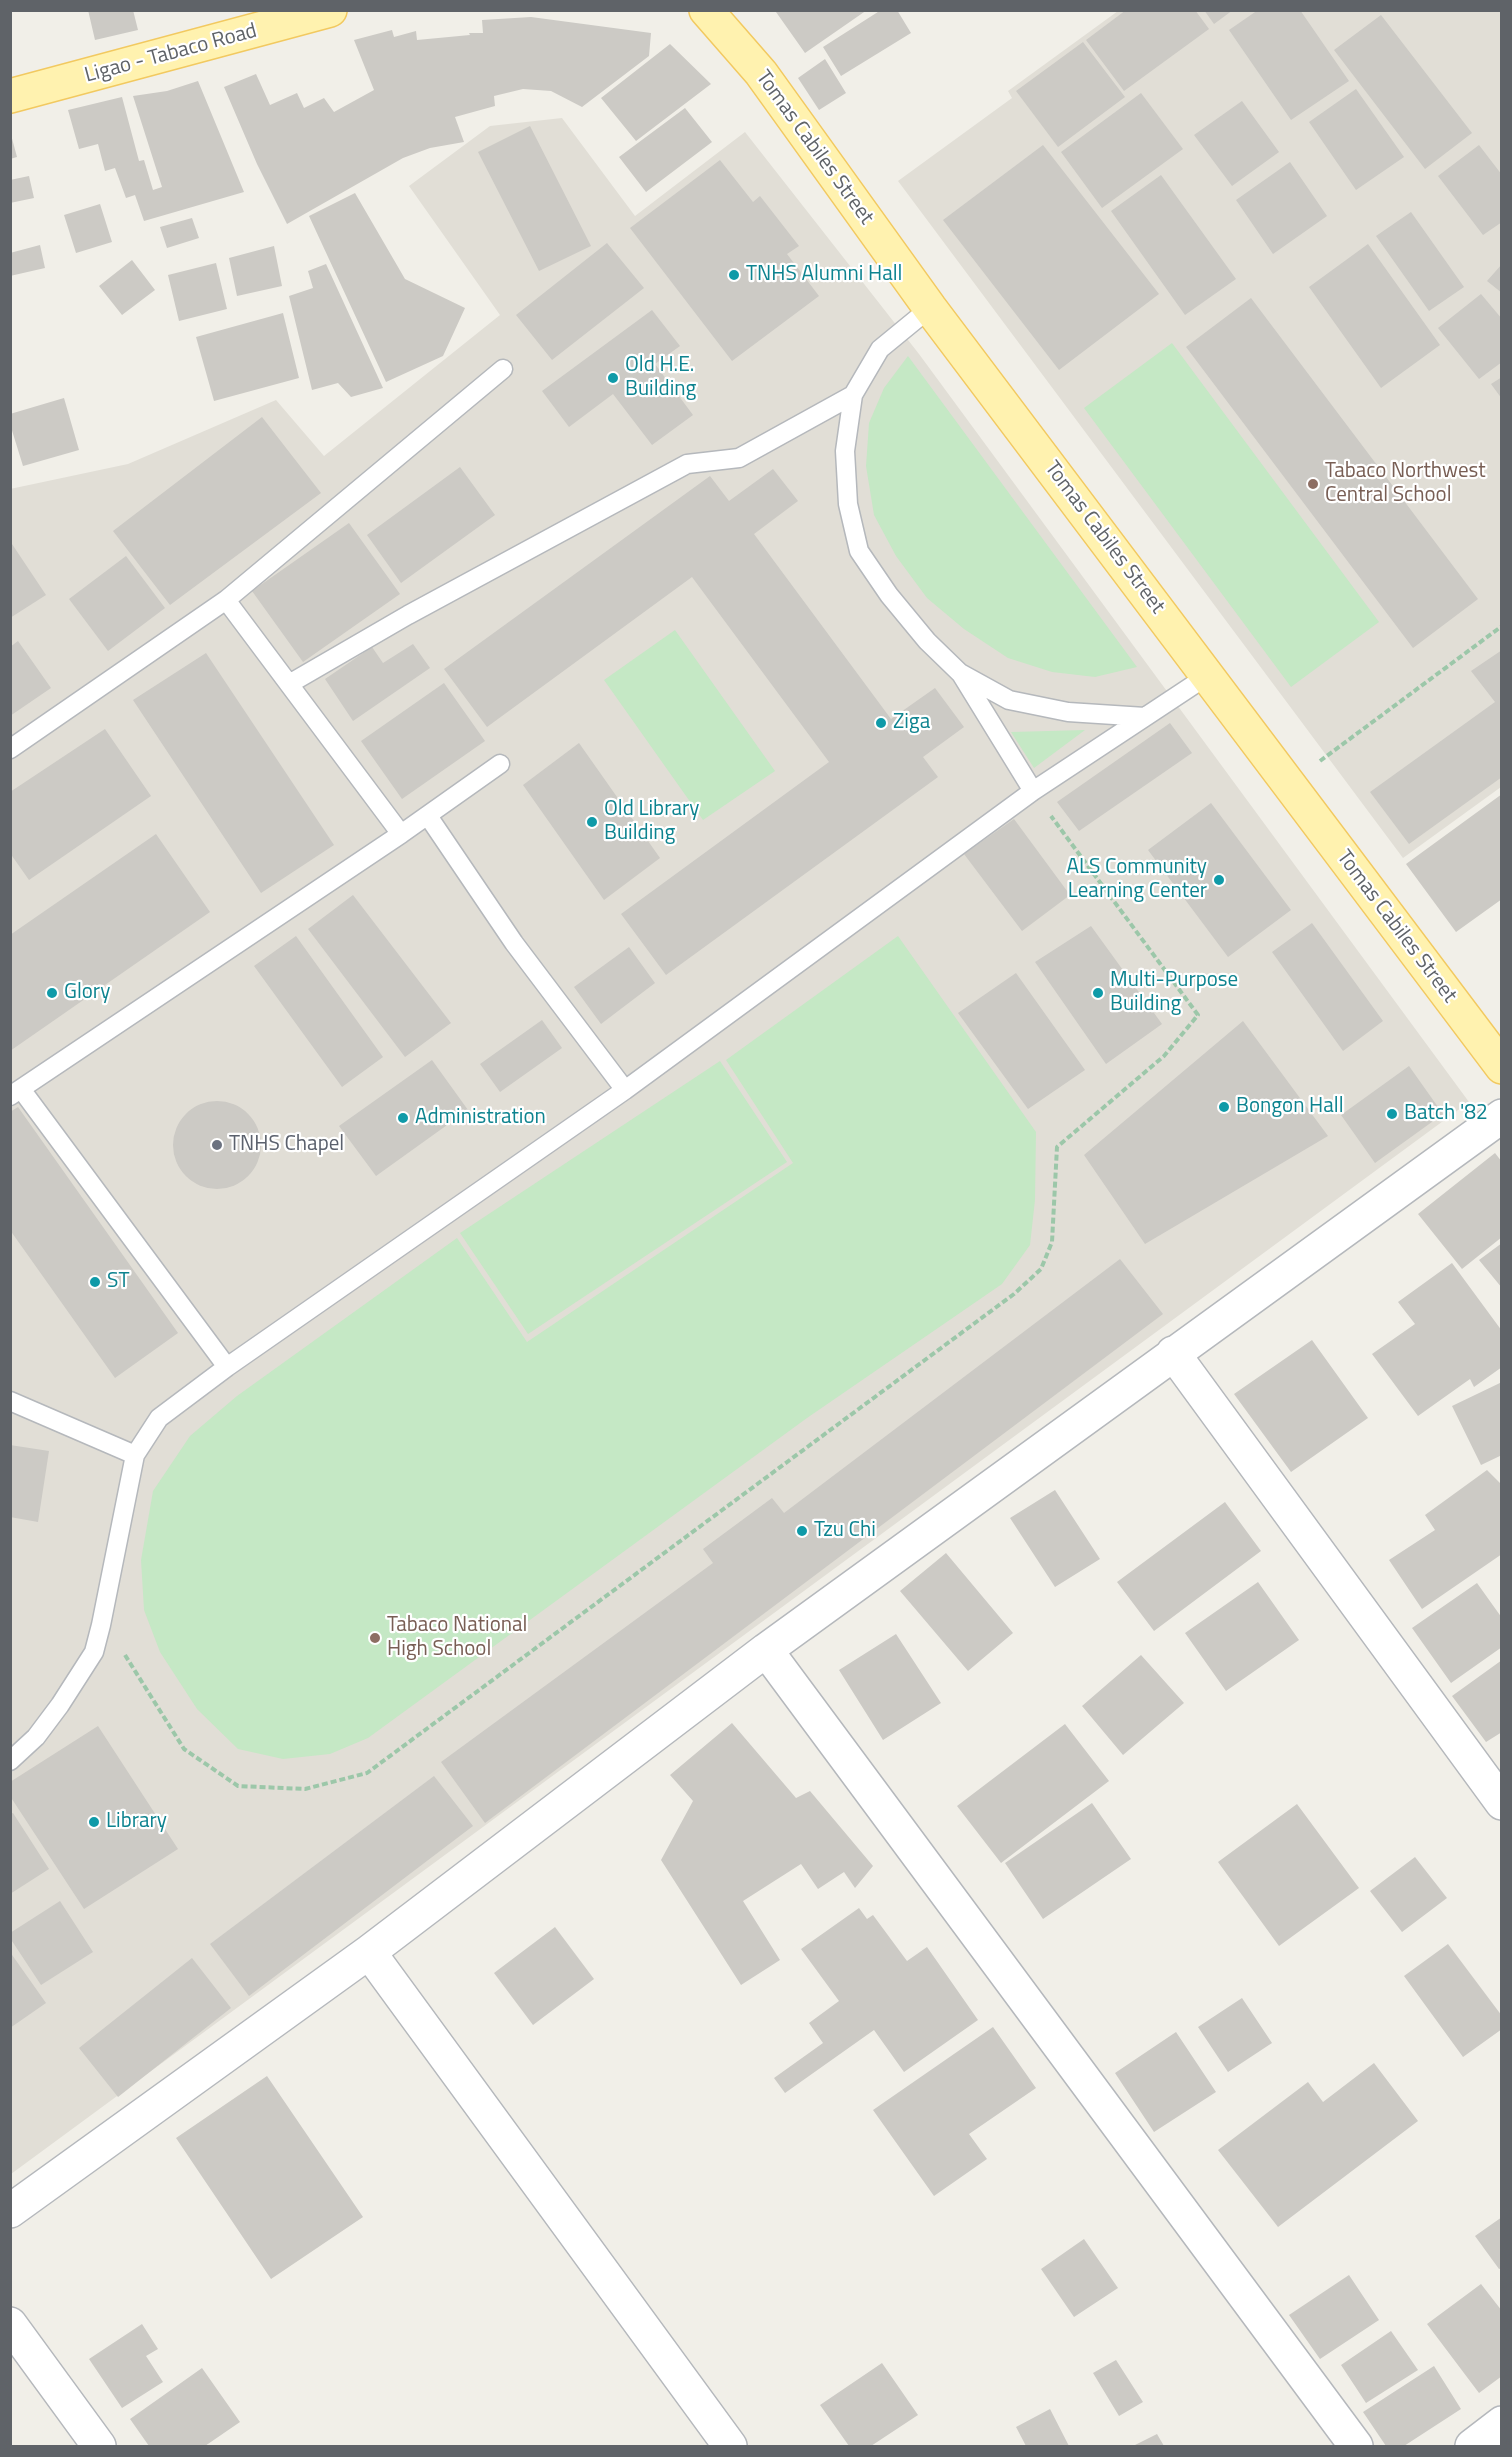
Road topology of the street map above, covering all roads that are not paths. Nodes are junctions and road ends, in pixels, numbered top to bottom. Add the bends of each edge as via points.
1 (330, 10) edge
2 (706, 10) edge
3 (10, 96) edge
4 (930, 308) junction
5 (503, 369) dead end
6 (853, 396) junction
7 (226, 600) junction
8 (960, 673) junction
9 (1207, 676) junction
10 (289, 684) junction
11 (1145, 717) junction
12 (10, 749) edge
13 (500, 764) dead end
14 (1033, 791) junction
15 (428, 816) junction
16 (401, 834) junction
17 (1502, 1066) edge
18 (625, 1090) junction
19 (16, 1092) edge
20 (1502, 1116) edge
21 (1173, 1353) junction
22 (227, 1367) junction
23 (10, 1401) edge
24 (135, 1455) junction
25 (766, 1650) junction
26 (10, 1761) edge
27 (1502, 1803) edge
28 (369, 1952) junction
29 (10, 2211) edge
30 (10, 2324) edge
31 (1502, 2423) edge
32 (99, 2446) edge
33 (730, 2446) edge
34 (1356, 2446) edge
35 (1472, 2446) edge

1 - 3 main road, Ligao - Tabaco Road
2 - 4 main road, Tomas Cabiles Street via 761,73
4 - 6 lane via 880,349
4 - 9 main road, Tomas Cabiles Street
5 - 7 lane
6 - 8 lane via 845,452 848,504 860,551 889,595
6 - 10 lane via 739,458 687,464
7 - 10 lane
7 - 12 lane
8 - 11 lane via 1009,700 1068,712
8 - 14 lane
9 - 11 lane
9 - 17 main road, Tomas Cabiles Street
10 - 16 lane
11 - 14 lane
13 - 15 lane
14 - 18 lane
15 - 16 lane
15 - 18 lane via 514,943
16 - 19 lane
18 - 22 lane
19 - 22 lane
20 - 21 street
21 - 25 street
21 - 27 street
22 - 24 lane via 159,1418
23 - 24 lane
24 - 26 lane via 94,1652 36,1737
25 - 28 street
25 - 34 street
28 - 29 street
28 - 33 street
30 - 32 street
31 - 35 street

